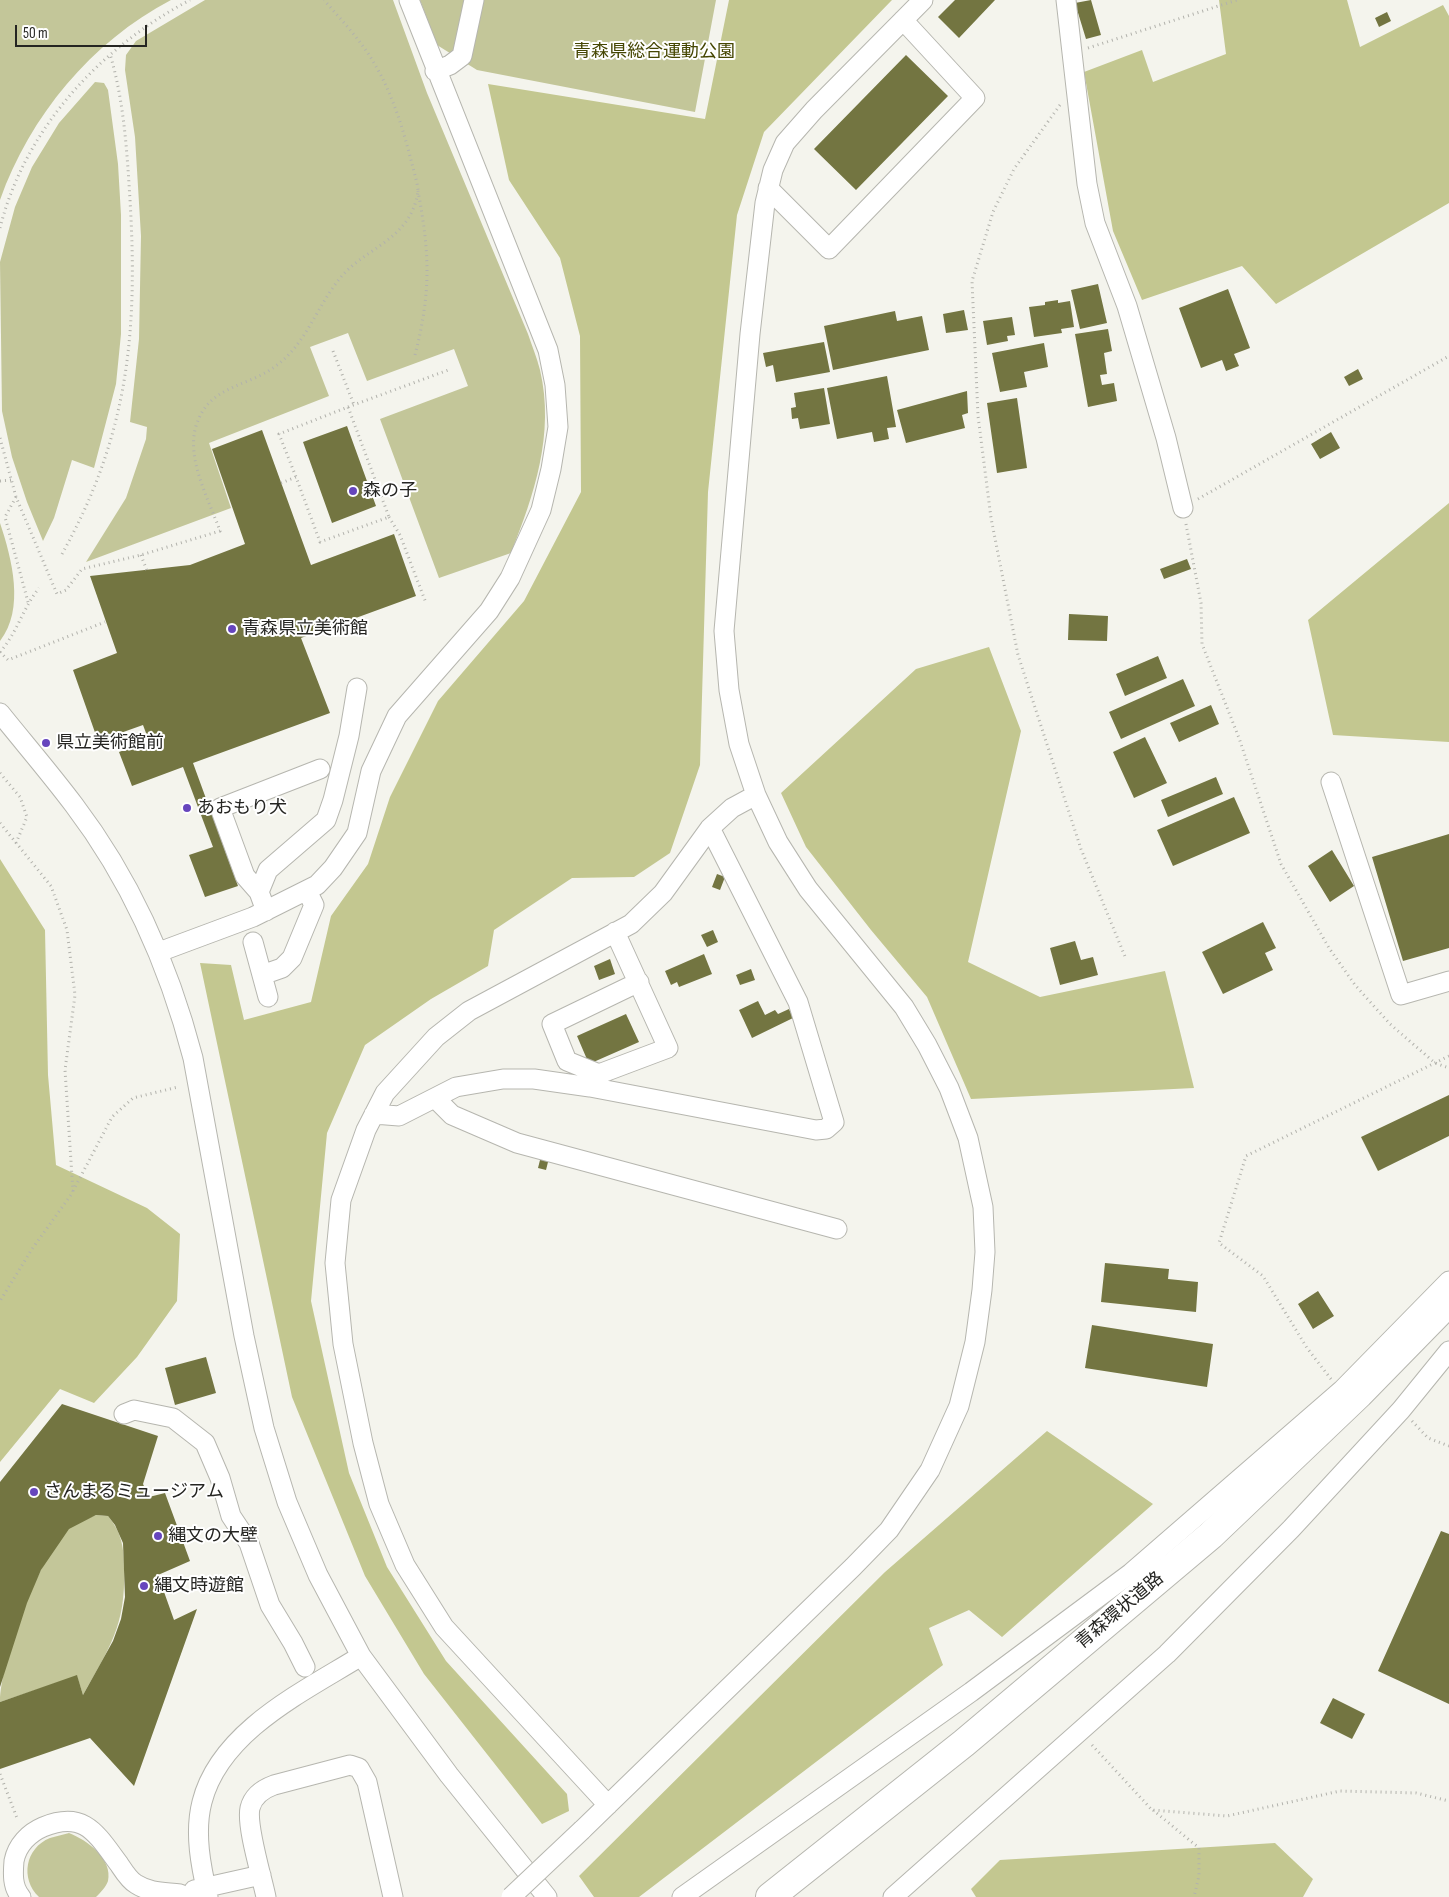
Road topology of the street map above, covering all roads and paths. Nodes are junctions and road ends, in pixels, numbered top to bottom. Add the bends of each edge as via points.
1 (190, 0) edge
2 (324, 0) edge
3 (409, 0) edge
4 (474, 0) edge
5 (923, 0) edge
6 (1066, 0) edge
7 (1236, 0) edge
8 (903, 20) junction
9 (110, 54) junction
10 (1071, 54) junction
11 (436, 71) junction
12 (1076, 87) junction
13 (768, 188) junction
14 (418, 191) junction
15 (0, 228) edge
16 (333, 351) dead end
17 (415, 355) dead end
18 (1449, 356) edge
19 (451, 369) dead end
20 (354, 405) junction
21 (348, 407) junction
22 (0, 438) edge
23 (296, 477) junction
24 (11, 480) junction
25 (0, 481) edge
26 (281, 483) dead end
27 (16, 497) junction
28 (1183, 508) junction
29 (389, 517) junction
30 (62, 554) dead end
31 (140, 555) junction
32 (147, 571) dead end
33 (39, 588) dead end
34 (28, 602) junction
35 (426, 603) dead end
36 (105, 622) dead end
37 (0, 652) edge
38 (357, 688) dead end
39 (2, 715) edge
40 (320, 769) dead end
41 (0, 773) edge
42 (1331, 782) dead end
43 (756, 796) junction
44 (0, 823) edge
45 (710, 828) junction
46 (16, 844) junction
47 (307, 891) junction
48 (259, 892) junction
49 (266, 911) junction
50 (615, 932) junction
51 (253, 942) dead end
52 (159, 952) junction
53 (1126, 959) dead end
54 (262, 975) junction
55 (1449, 981) edge
56 (639, 982) junction
57 (268, 997) dead end
58 (1449, 1056) edge
59 (1435, 1063) junction
60 (1449, 1068) edge
61 (178, 1087) dead end
62 (435, 1098) junction
63 (374, 1114) junction
64 (73, 1192) junction
65 (838, 1229) dead end
66 (1449, 1281) edge
67 (0, 1301) edge
68 (1449, 1302) edge
69 (1449, 1350) edge
70 (1342, 1390) junction
71 (1401, 1410) junction
72 (124, 1414) dead end
73 (1449, 1446) edge
74 (361, 1656) junction
75 (305, 1667) dead end
76 (1080, 1732) junction
77 (0, 1774) edge
78 (1449, 1801) edge
79 (608, 1806) junction
80 (1152, 1810) junction
81 (17, 1818) dead end
82 (261, 1875) junction
83 (206, 1892) edge
84 (175, 1895) edge
85 (20, 1897) edge
86 (266, 1897) edge
87 (393, 1897) edge
88 (511, 1897) edge
89 (547, 1897) edge
90 (682, 1897) edge
91 (770, 1897) edge
92 (893, 1897) edge
93 (1194, 1897) edge

1 - 9 path via 166,13
2 - 14 path via 366,49 388,89 404,132
3 - 11 street
4 - 11 street via 462,56
5 - 8 street
6 - 10 street
7 - 10 path
8 - 13 street via 785,143
8 - 13 street via 975,98 829,249
9 - 15 path via 59,108 35,145
9 - 30 path via 118,84 128,160 133,248 129,351 110,449 83,517
10 - 12 street
11 - 47 street via 548,350 558,427 541,510 510,578 474,629 397,716 371,771 357,834 333,868
12 - 28 street via 1087,184 1095,223 1127,306
12 - 53 path via 1052,114 1014,169 993,212 972,281 978,416 991,518 1018,655 1081,849
13 - 43 street via 750,334 724,631 729,690 739,744
14 - 17 path via 428,263 427,298
14 - 31 path via 411,214 397,233 350,267 326,295 286,359 267,374 219,393 204,408 196,426 194,445 197,467 220,531
16 - 20 path
18 - 28 path
19 - 20 path
20 - 21 path
21 - 23 path via 279,434
21 - 29 path
22 - 24 path
23 - 26 path
23 - 29 path via 320,542
24 - 25 path
24 - 27 path
27 - 31 path via 57,594 66,590 82,569
27 - 34 path via 5,517
28 - 59 path via 1199,594 1202,644 1239,738 1281,864 1329,948 1355,985 1390,1024
29 - 35 path via 400,534
31 - 32 path
33 - 34 path
34 - 37 path via 11,640
36 - 37 path via 8,660
38 - 48 street via 349,736 326,820 268,870
39 - 52 street via 75,806 132,896
40 - 48 street via 220,808 245,876
41 - 46 path via 20,797 27,817
42 - 55 street via 1400,995
43 - 45 street via 732,808
43 - 79 street via 778,842 808,889 904,1007 949,1088 968,1138 984,1207 985,1252 975,1342 959,1406 930,1470 889,1530
44 - 46 path
45 - 50 street via 663,893 630,924
45 - 62 street via 798,1002 834,1122 826,1130 534,1078 503,1079 456,1087
46 - 64 path via 51,886 67,930 75,994 65,1070
47 - 49 street
47 - 54 street via 314,905 292,958 282,968
48 - 49 street
49 - 52 street
50 - 56 street
50 - 63 street via 470,1011 430,1044 385,1093
51 - 54 street
52 - 74 street via 193,1058 264,1428 287,1502 318,1575
54 - 57 street
56 - 56 street via 668,1048 599,1074 567,1061 552,1024
58 - 59 path
59 - 60 path
59 - 70 path via 1246,1156 1219,1243 1263,1276 1307,1348
61 - 64 path via 133,1098 112,1117
62 - 63 street via 399,1116
62 - 65 street via 452,1115 517,1143
63 - 79 street via 341,1200 335,1263 343,1344 379,1504 405,1565 444,1627
64 - 67 path
66 - 70 street
68 - 91 highway, 青森環状道路 via 1359,1394 1210,1535 964,1743
69 - 71 street
70 - 90 street via 1131,1573 971,1692
71 - 73 path via 1428,1438
71 - 76 street via 1291,1529 1167,1654
72 - 75 street via 134,1410 173,1418 204,1443 220,1478 231,1516 249,1543 270,1605
74 - 83 street via 254,1726 230,1749 202,1802 198,1836
74 - 89 street via 449,1775
76 - 80 path
76 - 92 street
77 - 81 path
78 - 80 path via 1416,1793 1340,1791 1227,1816
79 - 88 street, bridge
80 - 93 path via 1198,1848 1199,1876
82 - 83 street
82 - 86 street
82 - 87 street via 250,1821 250,1808 256,1797 263,1789 274,1785 350,1765 359,1768 367,1782
83 - 84 street
84 - 85 street via 150,1891 134,1883 86,1825 71,1819 32,1832 22,1844 15,1855 12,1875

